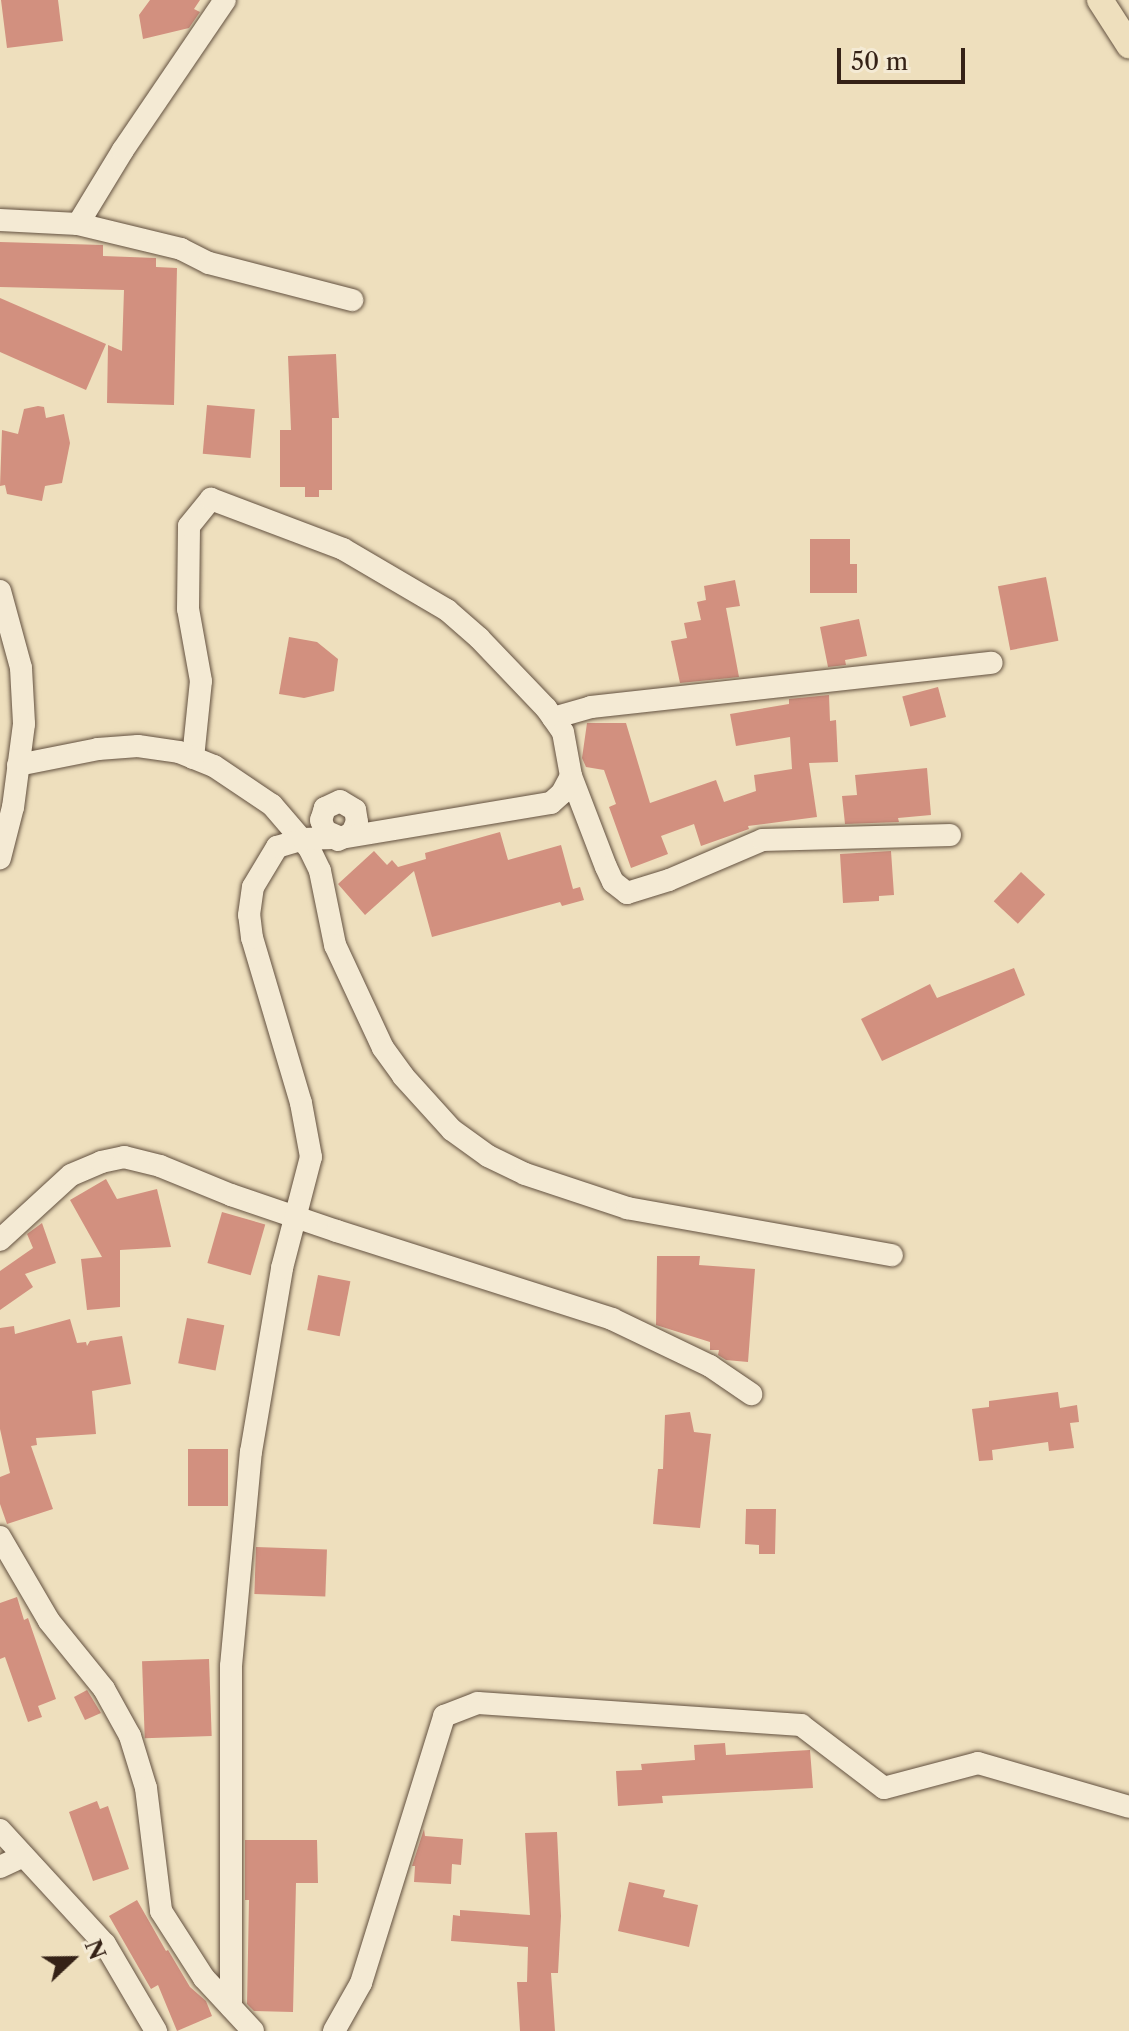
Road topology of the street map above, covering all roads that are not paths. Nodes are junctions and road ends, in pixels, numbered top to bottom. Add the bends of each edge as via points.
1 (225, 0) edge
2 (1100, 0) edge
3 (1129, 45) edge
4 (0, 220) edge
5 (78, 224) junction
6 (352, 300) dead end
7 (0, 591) edge
8 (992, 663) dead end
9 (553, 718) junction
10 (193, 758) junction
11 (18, 765) junction
12 (571, 776) junction
13 (551, 803) junction
14 (272, 805) junction
15 (351, 806) junction
16 (322, 814) junction
17 (590, 826) junction
18 (399, 829) junction
19 (950, 835) dead end
20 (341, 838) junction
21 (303, 839) junction
22 (0, 858) edge
23 (320, 871) junction
24 (296, 1217) junction
25 (0, 1240) edge
26 (892, 1255) dead end
27 (751, 1394) dead end
28 (0, 1537) edge
29 (1129, 1807) edge
30 (0, 1830) edge
31 (21, 1857) junction
32 (0, 1867) edge
33 (231, 2007) junction
34 (156, 2031) edge
35 (253, 2031) edge
36 (334, 2031) edge

1 - 5 street
2 - 3 main road
4 - 5 street
5 - 6 street
7 - 11 street via 21,668 24,724
8 - 9 street via 591,707
9 - 10 street via 447,610 343,549 211,499 189,526 188,609 201,681
9 - 12 street via 563,732
10 - 11 street via 138,746
10 - 14 street via 248,786
11 - 22 street
12 - 13 street
12 - 17 street
13 - 17 street via 567,803
13 - 18 street
14 - 16 street
14 - 21 street
15 - 16 street via 334,802
15 - 18 street
15 - 20 street via 357,822 352,833
16 - 20 street via 325,831
16 - 21 street via 309,823
17 - 19 street via 613,882 627,893 763,840
18 - 20 street
20 - 21 street
20 - 23 street via 322,856
21 - 23 street
21 - 24 street via 277,847 265,862 253,887 249,915 309,1135 307,1181
23 - 26 street via 335,945 383,1048 444,1122 488,1156 627,1208
24 - 25 street via 124,1157 71,1175
24 - 27 street via 612,1319 710,1366
24 - 33 street via 282,1268 251,1452 231,1666
28 - 33 street via 49,1621 104,1689 130,1736 146,1788 161,1911 204,1978
29 - 36 street via 978,1763 884,1788 801,1725 478,1703 444,1716 361,1983
30 - 31 street
31 - 32 street
31 - 34 street via 105,1944
33 - 35 street

